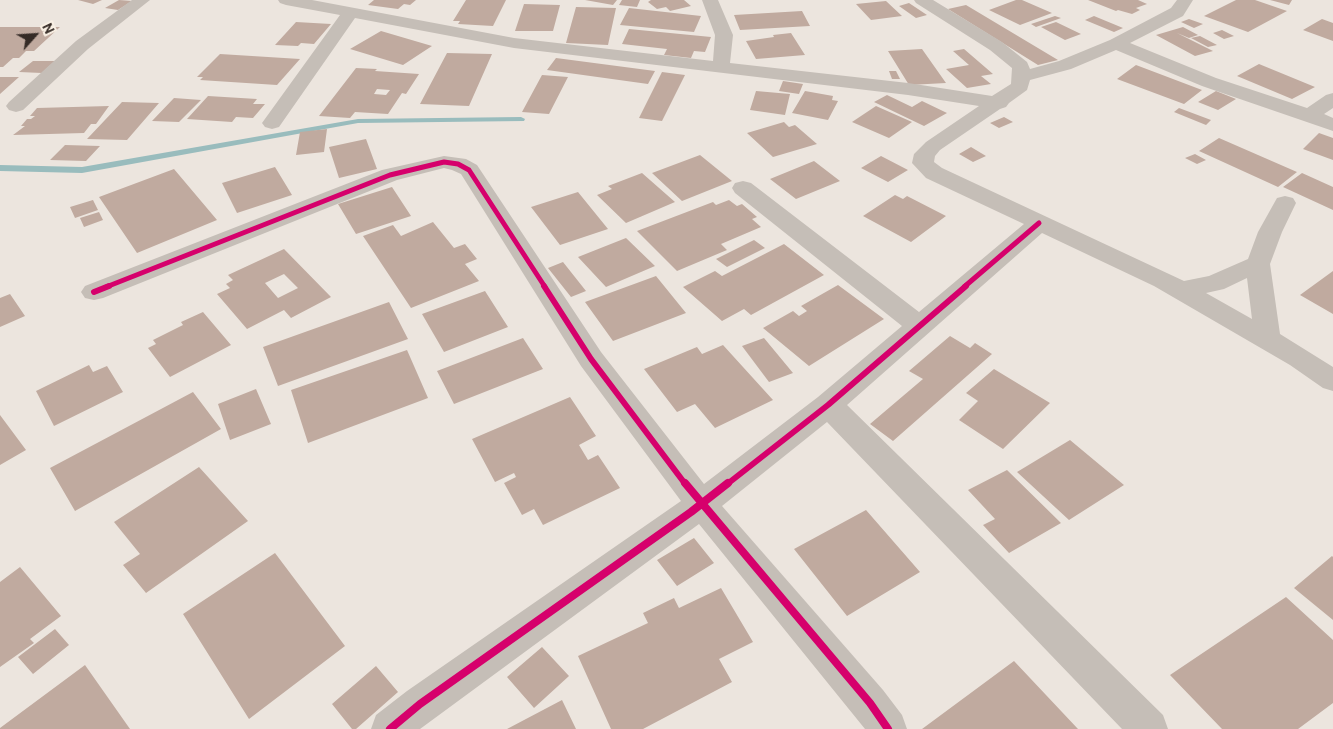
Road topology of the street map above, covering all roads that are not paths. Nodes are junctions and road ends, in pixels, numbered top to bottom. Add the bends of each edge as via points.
1 (142, 0) edge
2 (286, 0) edge
3 (710, 0) edge
4 (922, 0) edge
5 (1185, 0) edge
6 (350, 13) junction
7 (1116, 44) junction
8 (722, 68) junction
9 (1020, 78) junction
10 (1333, 99) edge
11 (999, 102) junction
12 (16, 106) dead end
13 (1309, 115) junction
14 (272, 123) dead end
15 (1333, 125) edge
16 (743, 188) dead end
17 (1285, 203) dead end
18 (1039, 224) junction
19 (1258, 264) junction
20 (1180, 290) junction
21 (94, 292) dead end
22 (920, 326) junction
23 (1266, 339) junction
24 (1333, 381) edge
25 (828, 404) junction
26 (701, 504) junction
27 (397, 727) edge
28 (888, 729) edge
29 (1149, 729) edge

1 - 12 street via 82,45
2 - 6 street
3 - 8 street via 724,35
4 - 9 street via 996,46 1020,66
5 - 7 street via 1171,15
6 - 8 street via 514,43
6 - 14 street
7 - 9 street via 1065,65
7 - 13 street via 1209,82
8 - 11 street
9 - 11 street via 1020,86
10 - 13 street
11 - 18 street via 933,146 925,154 923,163 934,173
13 - 15 street
16 - 22 street
17 - 19 street
18 - 20 street
18 - 22 street
19 - 20 street via 1215,284
19 - 23 street
20 - 23 street
21 - 26 street via 390,175 444,162 458,164 469,170 482,188 591,359
22 - 25 street
23 - 24 street
25 - 26 street
25 - 29 street
26 - 27 street via 420,704
26 - 28 street via 870,703

